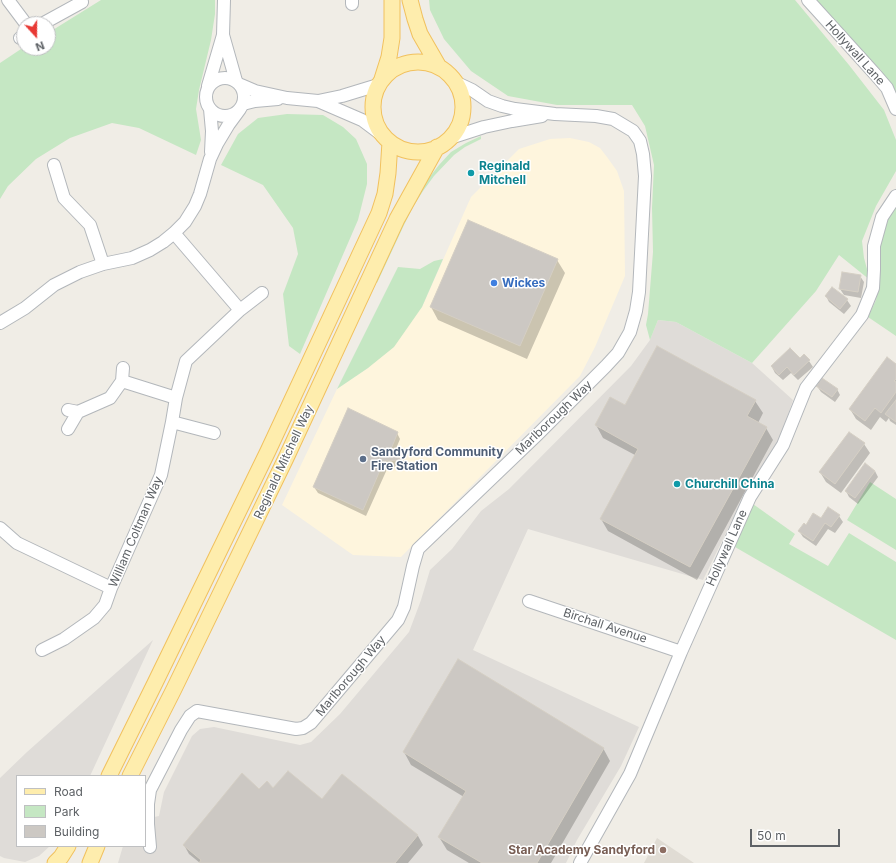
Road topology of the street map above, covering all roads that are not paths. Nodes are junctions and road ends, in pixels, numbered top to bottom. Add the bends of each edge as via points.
1 (8, 0) edge
2 (224, 0) edge
3 (392, 0) edge
4 (410, 0) edge
5 (808, 0) edge
6 (82, 2) dead end
7 (20, 16) edge
8 (56, 16) edge
9 (223, 35) junction
10 (439, 67) junction
11 (380, 82) junction
12 (455, 82) junction
13 (239, 83) junction
14 (206, 90) junction
15 (287, 98) junction
16 (318, 101) junction
17 (242, 107) junction
18 (210, 109) junction
19 (896, 110) edge
20 (555, 114) junction
21 (450, 138) junction
22 (386, 139) junction
23 (437, 147) junction
24 (210, 159) junction
25 (54, 165) dead end
26 (896, 196) edge
27 (174, 233) junction
28 (103, 264) junction
29 (262, 293) dead end
30 (240, 310) junction
31 (0, 323) edge
32 (123, 368) dead end
33 (122, 382) junction
34 (176, 398) junction
35 (172, 422) junction
36 (68, 429) dead end
37 (214, 433) dead end
38 (0, 528) edge
39 (111, 588) junction
40 (529, 602) dead end
41 (42, 650) dead end
42 (681, 652) junction
43 (110, 775) edge
44 (131, 775) edge
45 (67, 847) edge
46 (97, 847) edge
47 (150, 847) dead end
48 (55, 863) edge
49 (90, 863) edge
50 (580, 863) edge

1 - 7 street
2 - 9 street
3 - 11 main road via 392,38 389,57
4 - 10 main road via 420,34
5 - 19 street, Hollywall Lane via 887,88
6 - 8 street
9 - 13 street
9 - 14 street
10 - 11 main road via 422,62 405,64 393,70
10 - 12 main road
11 - 16 street via 342,96
11 - 22 main road via 372,106 375,122
12 - 20 street, Marlborough Way via 488,101 515,109
12 - 21 main road via 462,97 462,113 459,124
13 - 14 street via 227,77 217,79
13 - 15 street via 255,91
13 - 17 street via 245,99
14 - 18 street via 205,97
15 - 16 street
15 - 17 street via 255,101
16 - 22 street via 362,120
17 - 18 street via 229,116 216,114
17 - 24 street via 229,124
18 - 24 street
20 - 21 street, Marlborough Way via 512,121
20 - 47 street, Marlborough Way via 613,119 633,131 640,141 645,176 639,292 630,332 624,343 606,366 418,549 404,607 398,620 311,723 296,729 198,711 190,716 150,790
21 - 23 main road
22 - 23 main road via 412,152
22 - 43 main road, Reginald Mitchell Way via 388,173 379,213 268,451
23 - 44 main road, Reginald Mitchell Way via 397,218 286,458
24 - 27 street via 195,206
25 - 28 street via 64,198 90,225
26 - 42 street, Hollywall Lane via 882,217 874,246 873,288 862,315 806,388 783,445 750,497
27 - 28 street via 150,250 132,258
27 - 30 street
28 - 31 street via 80,272 54,286
29 - 30 street, William Coltman Way
30 - 34 street, William Coltman Way via 186,361
32 - 33 street
33 - 34 street
33 - 36 street via 110,398 73,411
34 - 35 street, William Coltman Way
35 - 37 street
35 - 39 street, William Coltman Way via 161,475
38 - 39 street via 17,543
39 - 41 street, William Coltman Way via 105,605 94,618
40 - 42 street, Birchall Avenue
42 - 50 street, Hollywall Lane via 630,774
45 - 48 main road
46 - 49 main road

